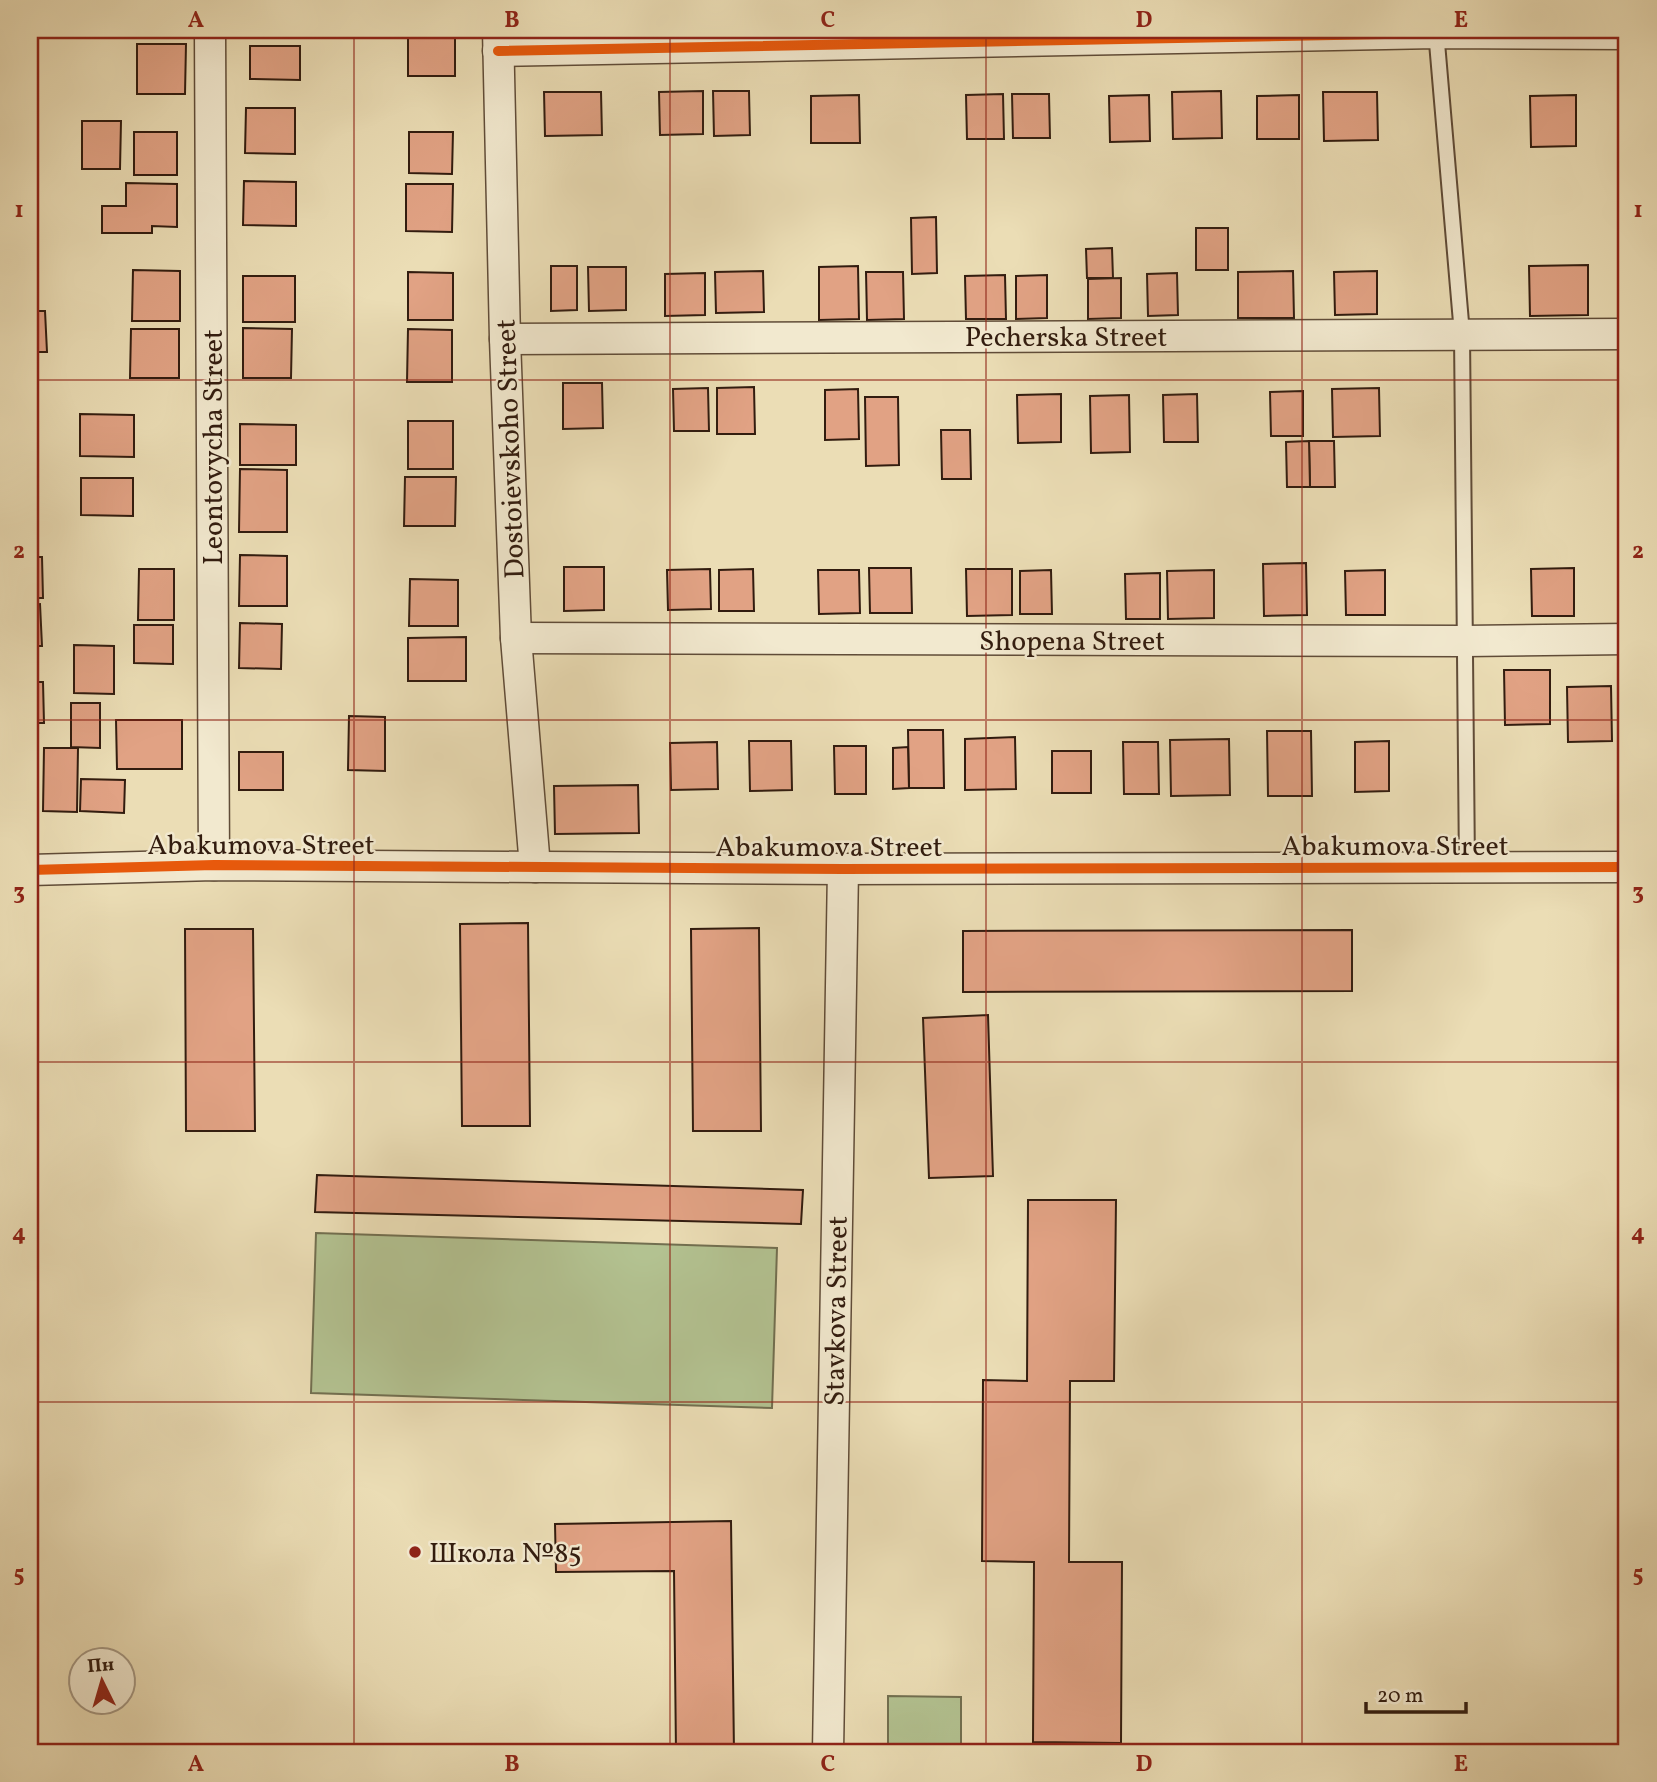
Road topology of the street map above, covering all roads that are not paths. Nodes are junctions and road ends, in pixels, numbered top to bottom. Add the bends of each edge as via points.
1 (210, 30) edge
2 (1436, 32) edge
3 (1627, 34) edge
4 (498, 40) edge
5 (1462, 334) junction
6 (1627, 334) edge
7 (505, 339) junction
8 (516, 638) junction
9 (1627, 639) edge
10 (1465, 641) junction
11 (214, 865) junction
12 (536, 867) junction
13 (1467, 867) junction
14 (1627, 867) edge
15 (843, 869) junction
16 (30, 870) edge
17 (828, 1752) edge

1 - 11 street, Leontovycha Street
2 - 3 street
2 - 4 street
2 - 5 lane
4 - 7 street, Dostoievskoho Street
5 - 6 street, Pecherska Street
5 - 7 street, Pecherska Street
5 - 10 lane
7 - 8 street, Dostoievskoho Street
8 - 10 street, Shopena Street
8 - 12 street, Dostoievskoho Street
9 - 10 street, Shopena Street
10 - 13 lane
11 - 12 street, Abakumova Street
11 - 16 street, Abakumova Street
12 - 15 street, Abakumova Street
13 - 14 street, Abakumova Street
13 - 15 street, Abakumova Street
15 - 17 street, Stavkova Street

